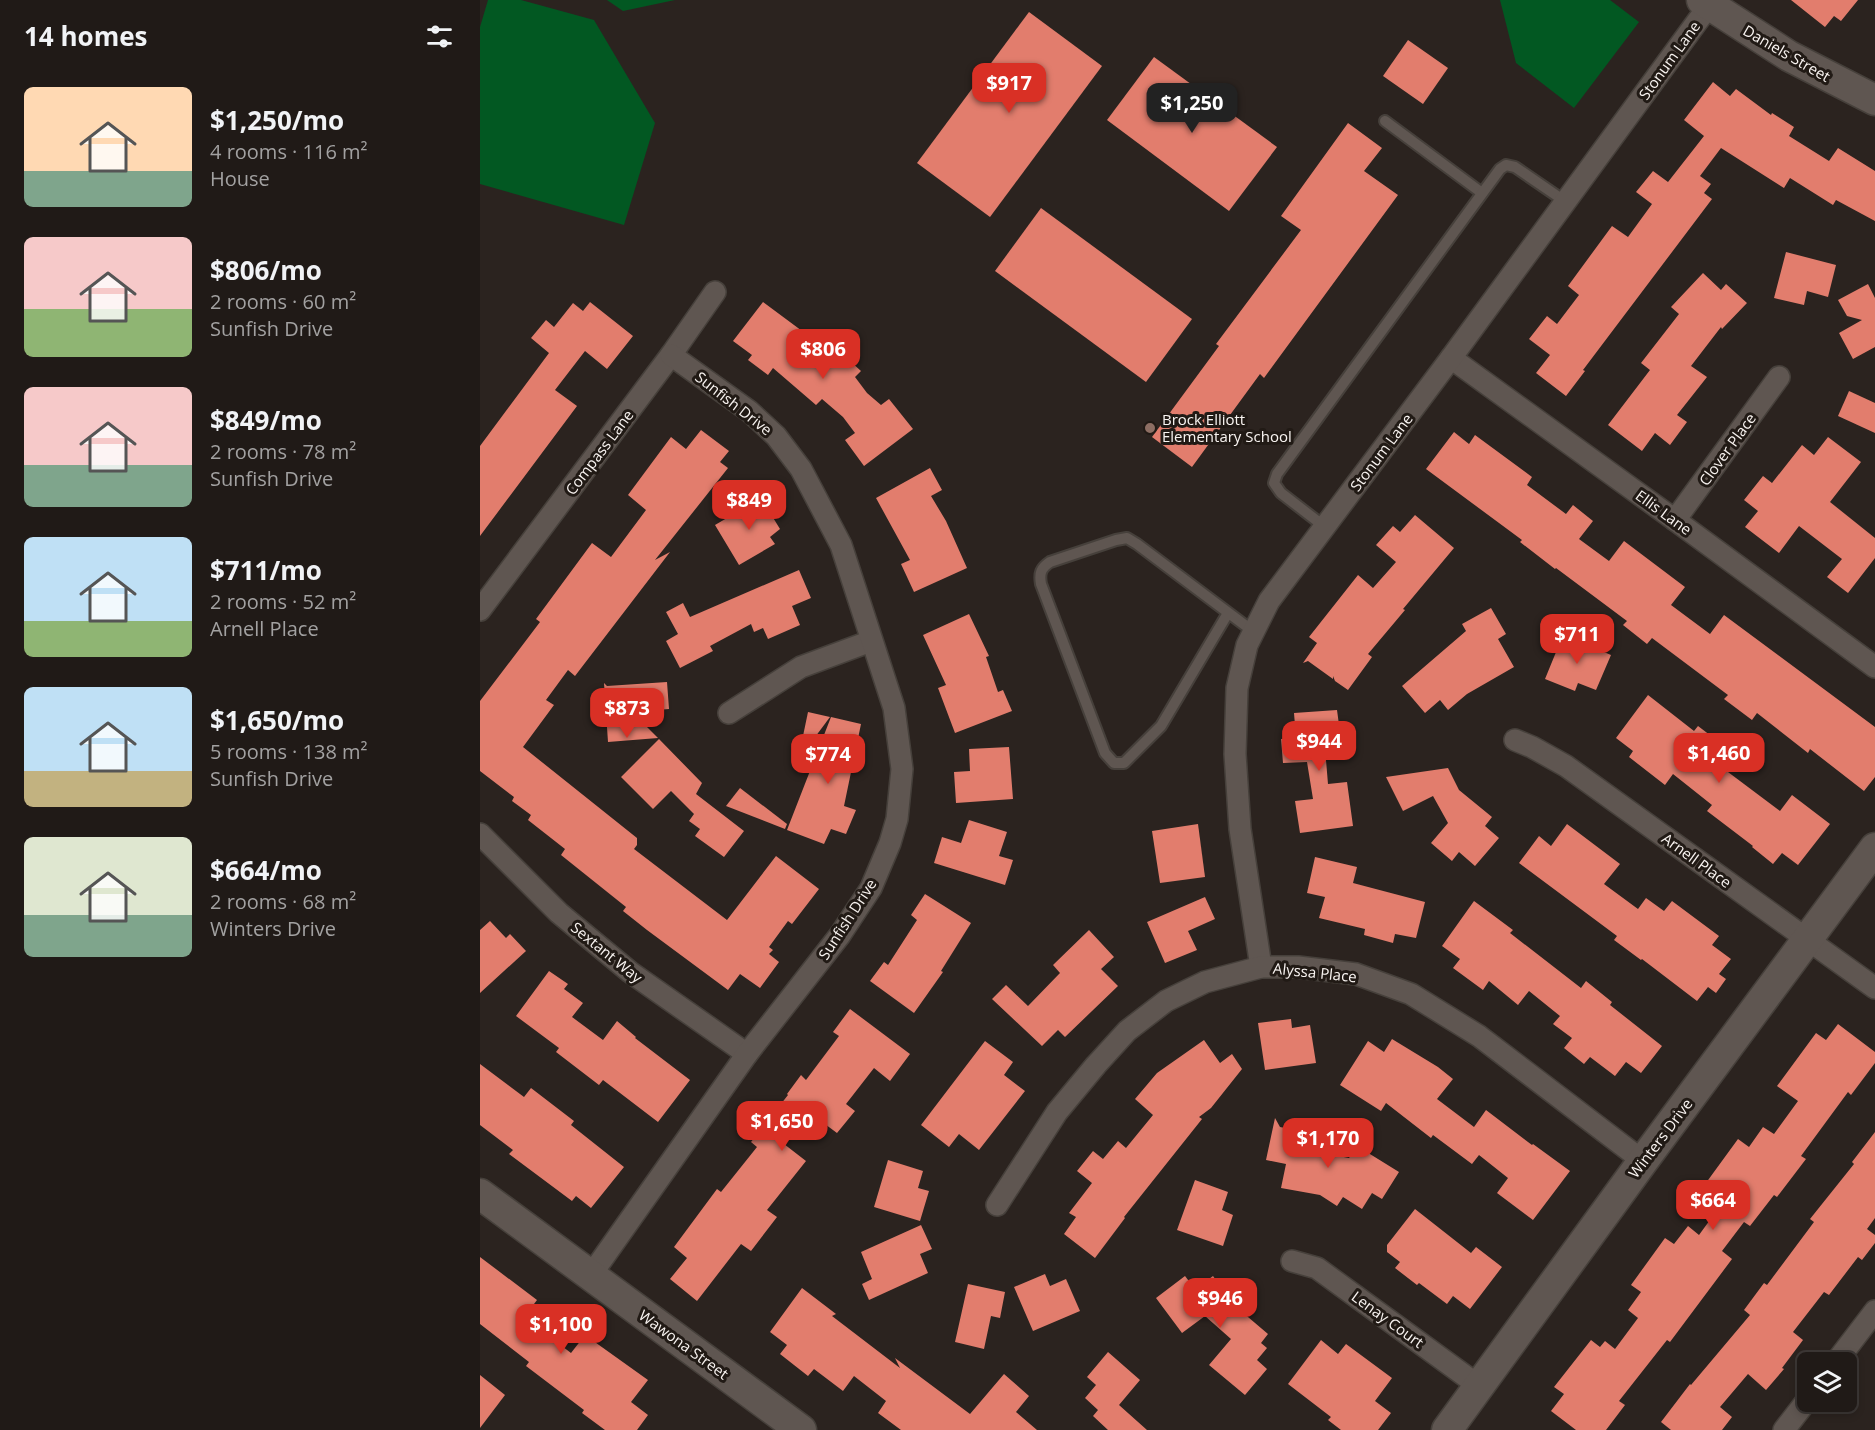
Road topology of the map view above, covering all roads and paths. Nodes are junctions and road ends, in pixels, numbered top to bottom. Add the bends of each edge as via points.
1 (1708, 2) edge
2 (1875, 100) edge
3 (1385, 121) dead end
4 (1482, 193) junction
5 (1566, 202) junction
6 (716, 292) dead end
7 (671, 355) junction
8 (1451, 358) junction
9 (1779, 377) dead end
10 (1676, 520) junction
11 (1325, 527) junction
12 (480, 610) edge
13 (1228, 614) junction
14 (1254, 632) junction
15 (871, 641) junction
16 (1875, 667) edge
17 (729, 713) dead end
18 (1515, 740) dead end
19 (480, 834) edge
20 (1875, 848) edge
21 (1809, 939) junction
22 (1261, 967) junction
23 (1875, 988) edge
24 (747, 1054) junction
25 (1643, 1161) junction
26 (480, 1194) edge
27 (997, 1205) dead end
28 (1292, 1262) dead end
29 (591, 1275) junction
30 (1875, 1311) edge
31 (1844, 1352) edge
32 (1479, 1386) junction
33 (1798, 1412) edge
34 (801, 1430) edge
35 (1447, 1430) edge
36 (1784, 1430) edge

1 - 2 street, Daniels Street via 1789,56
1 - 5 street, Stonum Lane
3 - 4 lane
4 - 5 lane via 1506,165 1515,167
4 - 11 lane via 1277,474 1274,483 1281,492
5 - 8 street, Stonum Lane
6 - 7 street, Compass Lane
7 - 12 street, Compass Lane
7 - 15 street, Sunfish Drive via 749,411 776,436 801,469 841,545
8 - 10 street, Ellis Lane
8 - 11 street, Stonum Lane
9 - 10 street, Clover Place
10 - 16 street, Ellis Lane
11 - 14 street, Stonum Lane via 1269,602
13 - 13 lane via 1127,538 1050,562 1040,574 1105,753 1114,763 1124,763 1161,726
13 - 14 lane
14 - 22 street, Stonum Lane via 1237,688 1235,754 1240,829
15 - 17 street via 801,667
15 - 24 street, Sunfish Drive via 894,708 902,770 897,819 890,843 871,888 840,935
18 - 21 street, Arnell Place via 1566,766
19 - 24 street, Sextant Way via 559,913 630,972
20 - 21 street, Winters Drive
21 - 23 street, Arnell Place
21 - 25 street, Winters Drive
22 - 25 street, Alyssa Place via 1356,974 1411,994 1479,1036
22 - 27 street, Alyssa Place via 1205,982 1166,1001 1127,1031 1057,1112
24 - 29 street, Sunfish Drive
25 - 32 street, Winters Drive
26 - 29 street, Wawona Street
28 - 32 street, Lenay Court via 1317,1268
29 - 34 street, Wawona Street
30 - 31 street
32 - 35 street, Winters Drive
33 - 36 street

